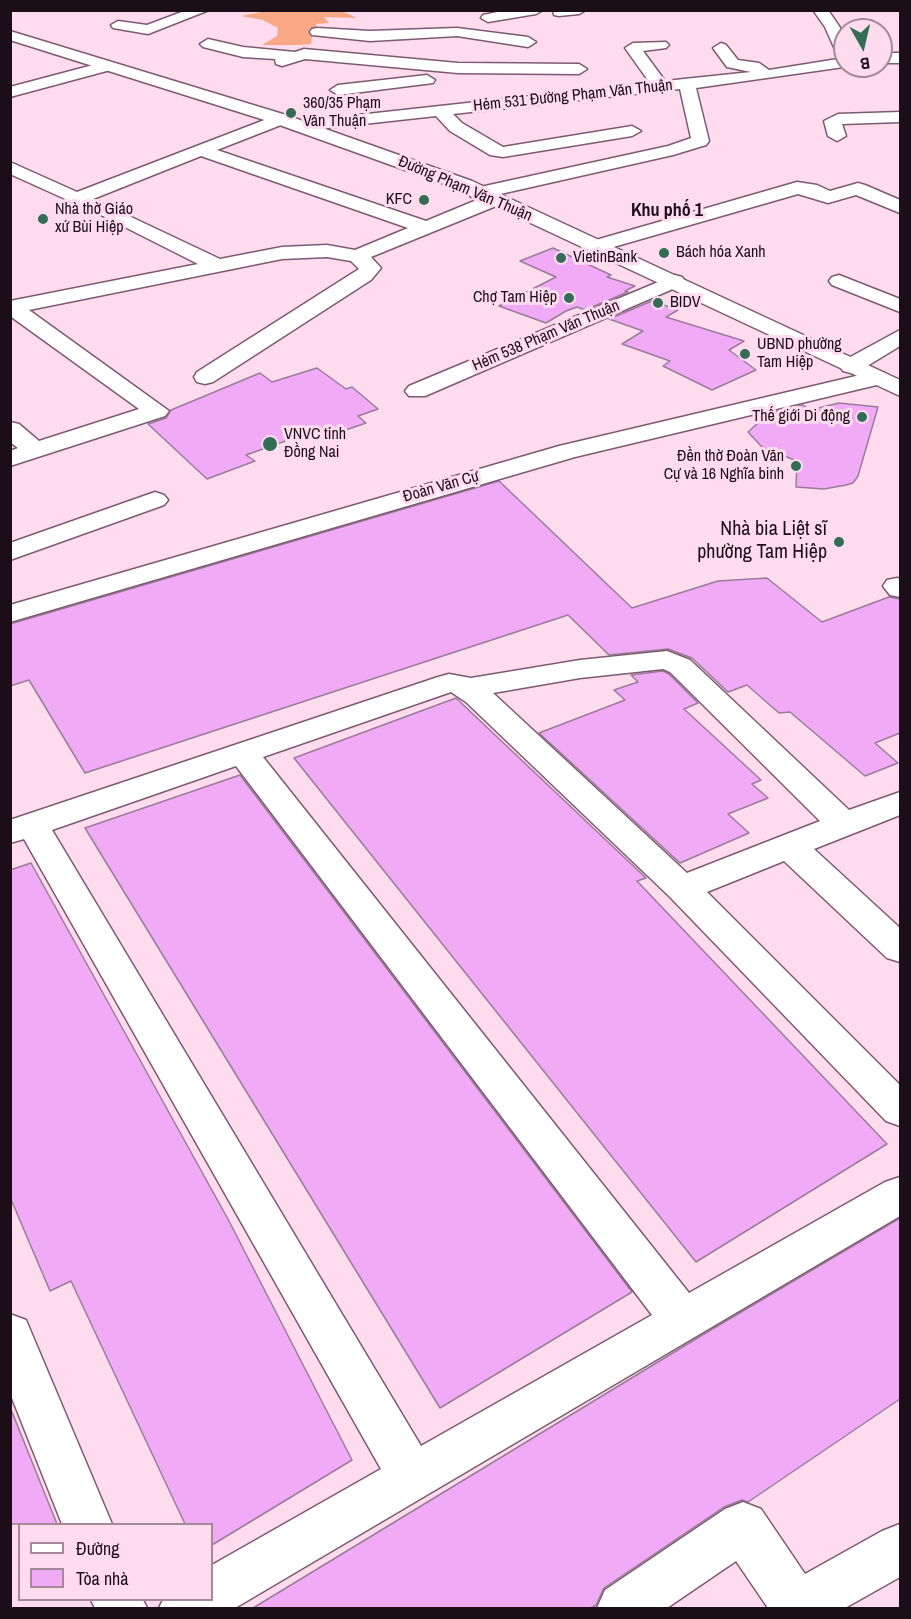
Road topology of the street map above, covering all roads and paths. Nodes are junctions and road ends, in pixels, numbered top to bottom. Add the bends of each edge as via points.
1 (202, 10) edge
2 (536, 10) edge
3 (820, 10) edge
4 (156, 11) edge
5 (444, 15) dead end
6 (118, 16) edge
7 (833, 28) edge
8 (195, 29) junction
9 (144, 30) junction
10 (317, 32) dead end
11 (10, 35) edge
12 (370, 36) junction
13 (479, 37) junction
14 (114, 41) dead end
15 (661, 45) dead end
16 (94, 48) dead end
17 (539, 48) junction
18 (721, 48) dead end
19 (74, 55) junction
20 (365, 61) junction
21 (833, 65) edge
22 (108, 66) junction
23 (458, 68) junction
24 (615, 73) dead end
25 (767, 75) junction
26 (687, 84) junction
27 (662, 87) junction
28 (338, 90) dead end
29 (626, 91) junction
30 (10, 92) edge
31 (497, 104) junction
32 (439, 110) junction
33 (521, 115) dead end
34 (900, 117) edge
35 (280, 119) junction
36 (300, 126) junction
37 (632, 132) dead end
38 (837, 136) dead end
39 (204, 151) junction
40 (148, 153) dead end
41 (174, 162) junction
42 (10, 167) edge
43 (39, 180) junction
44 (10, 189) edge
45 (486, 196) junction
46 (76, 199) junction
47 (900, 207) edge
48 (424, 227) junction
49 (596, 246) junction
50 (357, 256) junction
51 (218, 266) junction
52 (675, 281) junction
53 (839, 281) dead end
54 (14, 303) edge
55 (900, 306) edge
56 (900, 337) edge
57 (851, 366) junction
58 (205, 377) dead end
59 (877, 378) junction
60 (900, 389) edge
61 (417, 391) dead end
62 (10, 429) edge
63 (36, 451) junction
64 (10, 459) edge
65 (155, 500) dead end
66 (10, 552) edge
67 (10, 614) edge
68 (467, 688) junction
69 (243, 753) junction
70 (900, 803) edge
71 (843, 824) junction
72 (21, 829) edge
73 (790, 847) junction
74 (682, 888) junction
75 (900, 949) edge
76 (900, 1110) edge
77 (900, 1195) edge
78 (684, 1321) junction
79 (10, 1335) edge
80 (412, 1477) junction
81 (87, 1523) edge
82 (900, 1549) edge
83 (213, 1592) edge
84 (623, 1608) edge

1 - 8 street
2 - 17 street via 480,15 523,32
3 - 7 street
4 - 8 street
5 - 13 street
6 - 9 street
8 - 9 street
8 - 20 street via 243,52
9 - 14 street
10 - 12 street
11 - 19 street, Đường Phạm Văn Thuận
12 - 13 street via 449,32
12 - 20 street
13 - 17 street
15 - 27 street via 633,48
16 - 19 street
17 - 23 street via 587,69
18 - 25 street via 733,64 753,66
19 - 22 street, Đường Phạm Văn Thuận
20 - 23 street
21 - 25 street, Hẻm 531 Đường Phạm Văn Thuận
22 - 30 street
22 - 35 street, Đường Phạm Văn Thuận
23 - 28 street via 452,78
24 - 29 street
25 - 26 street, Hẻm 531 Đường Phạm Văn Thuận
26 - 27 street, Hẻm 531 Đường Phạm Văn Thuận
26 - 45 street via 700,141
27 - 29 street, Hẻm 531 Đường Phạm Văn Thuận
29 - 31 street, Hẻm 531 Đường Phạm Văn Thuận
31 - 32 street, Hẻm 531 Đường Phạm Văn Thuận
31 - 33 street
32 - 36 street, Hẻm 531 Đường Phạm Văn Thuận
32 - 37 street via 456,127 503,152
34 - 38 street via 838,119 833,121
35 - 36 street, Đường Phạm Văn Thuận
35 - 39 street
36 - 45 street, Đường Phạm Văn Thuận
39 - 41 street
39 - 48 street
40 - 41 street
41 - 46 street
42 - 43 street
43 - 44 street
43 - 46 street
45 - 48 street
45 - 49 street, Đường Phạm Văn Thuận
46 - 51 street
47 - 49 street via 858,189 828,197 797,188
48 - 50 street
49 - 52 street, Đường Phạm Văn Thuận
50 - 51 street via 327,251 282,253
50 - 58 street via 371,268 364,276
51 - 54 street
52 - 57 street, Đường Phạm Văn Thuận
52 - 61 street, Hẻm 538 Phạm Văn Thuận
53 - 55 street
54 - 63 street via 157,411
56 - 57 street
57 - 59 street, Đường Phạm Văn Thuận
59 - 60 street, Đường Phạm Văn Thuận
59 - 67 street, Đoàn Văn Cự via 560,453
62 - 63 street
63 - 64 street
65 - 66 street
68 - 69 street via 449,683
68 - 71 street via 580,669 667,660 680,666
68 - 74 street
69 - 72 street
69 - 78 street
70 - 71 street
71 - 73 street
72 - 80 street
73 - 74 street
73 - 75 street
74 - 76 street
77 - 78 street
78 - 80 street
79 - 81 street
80 - 83 street
82 - 84 street via 797,1607 743,1527

